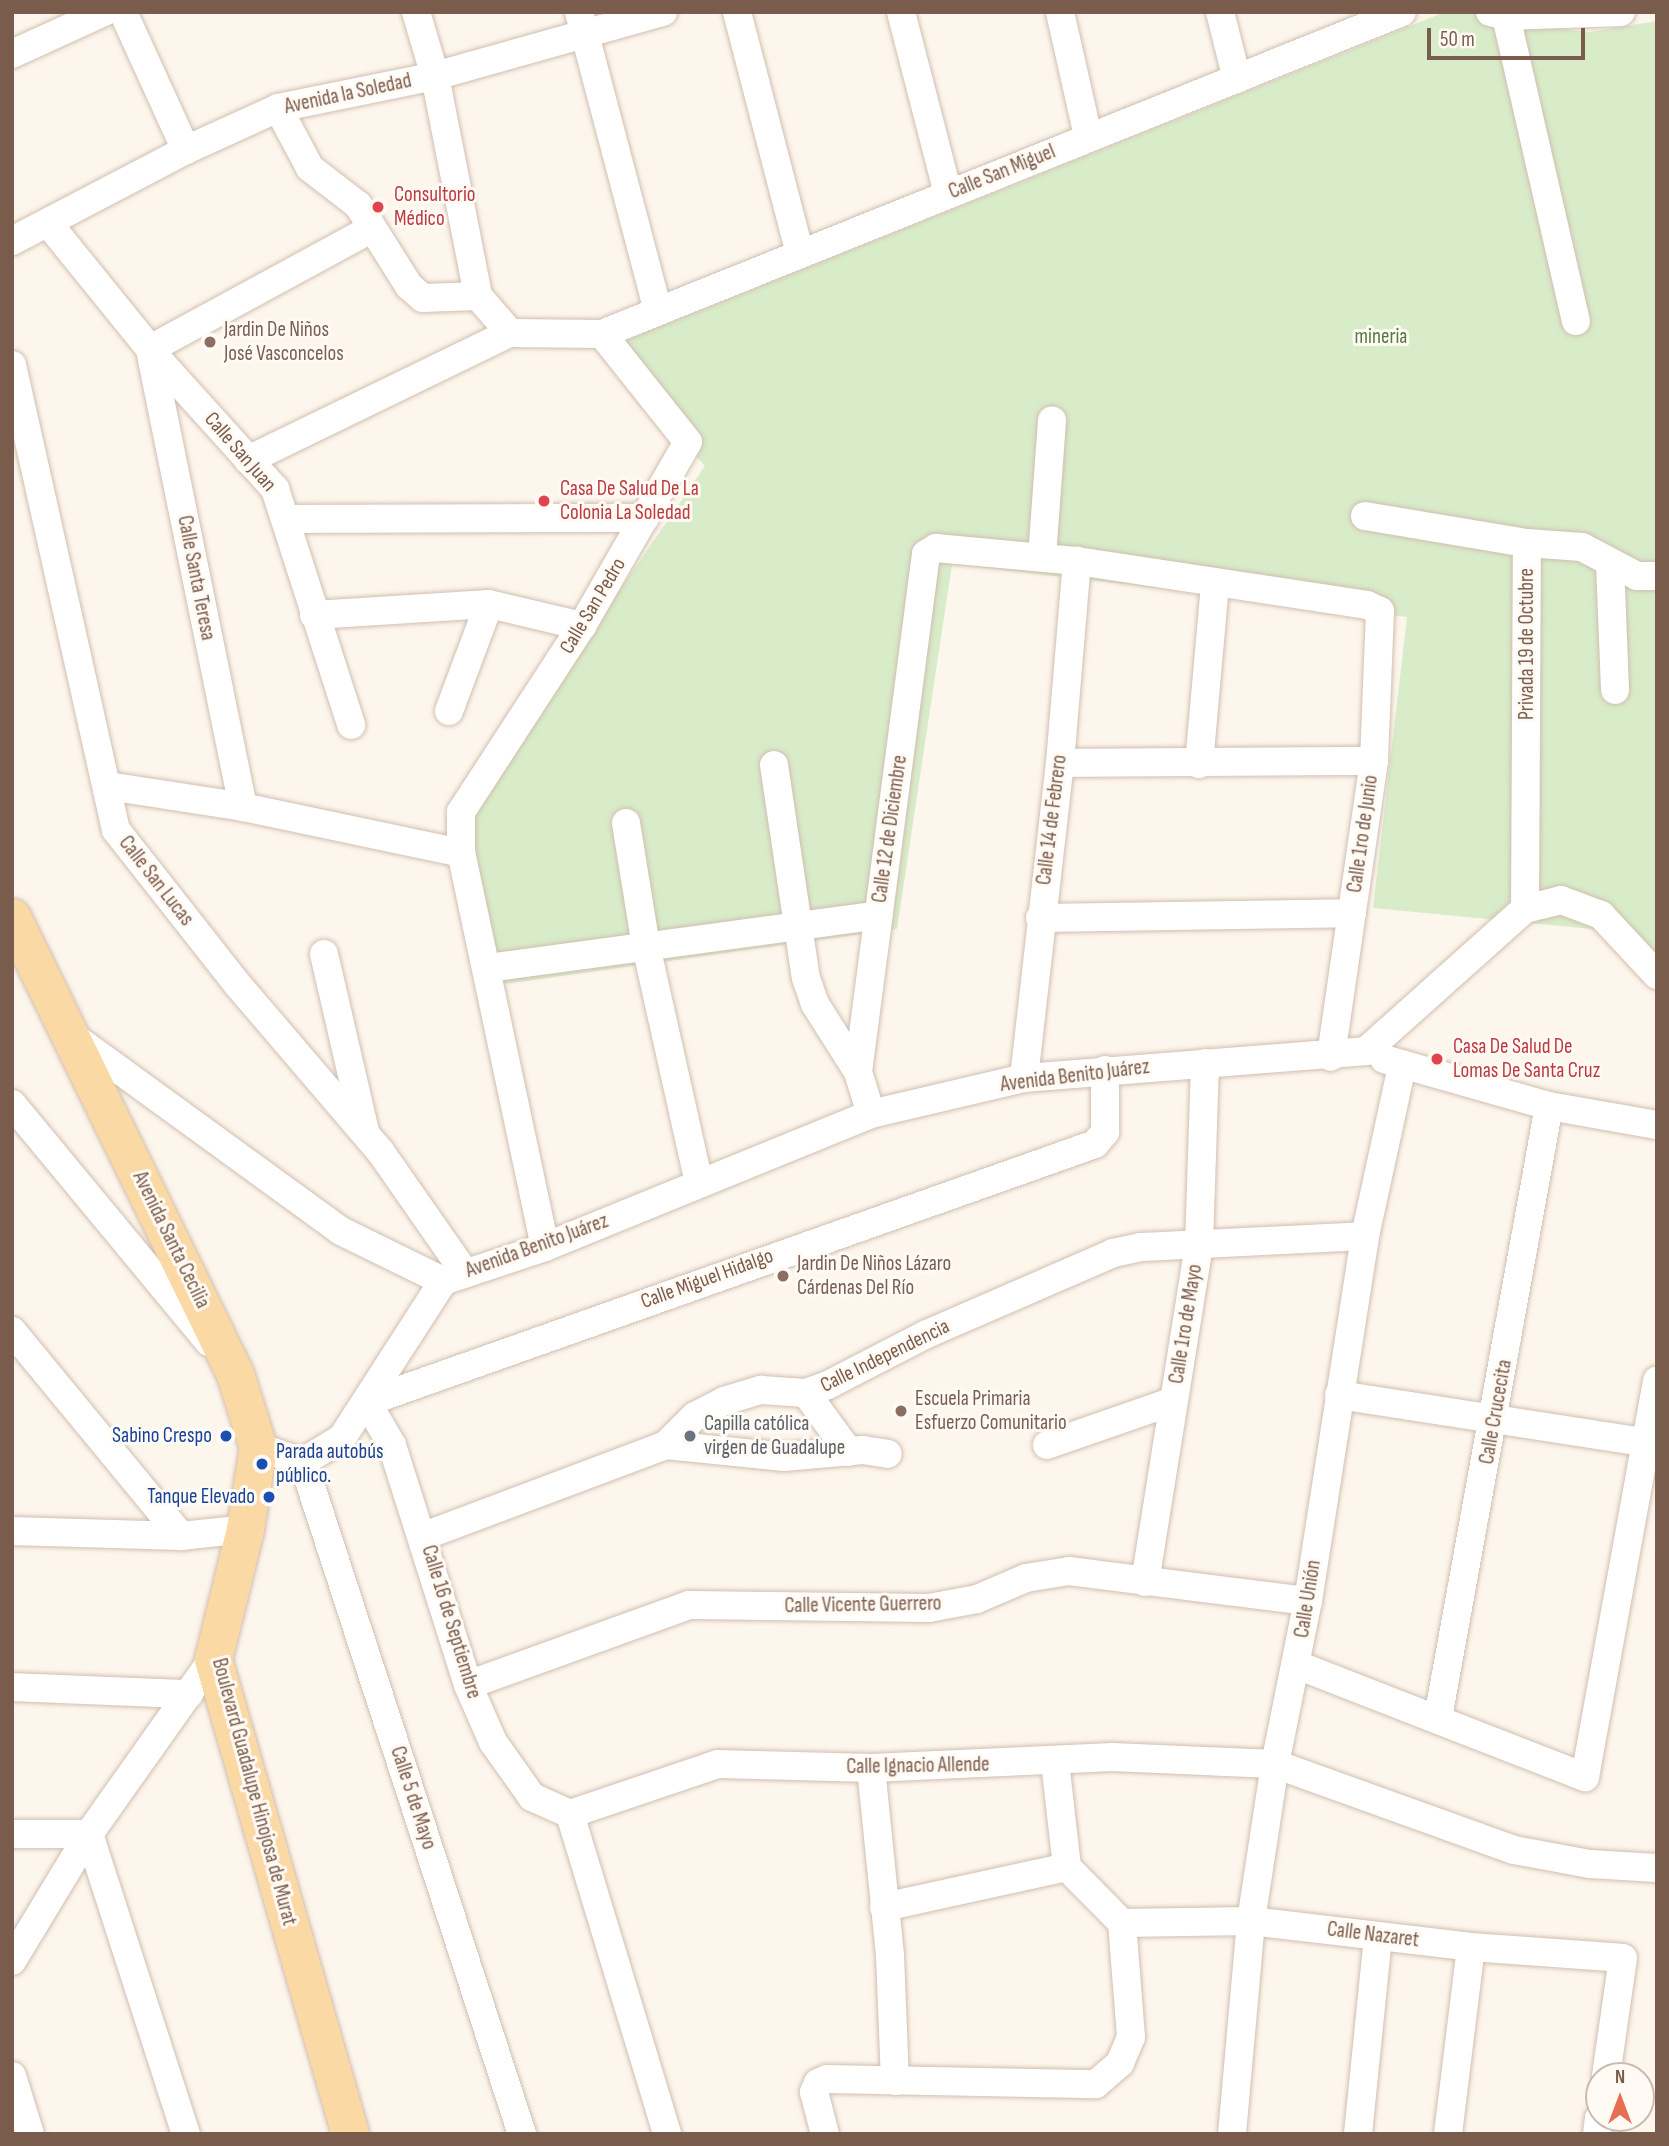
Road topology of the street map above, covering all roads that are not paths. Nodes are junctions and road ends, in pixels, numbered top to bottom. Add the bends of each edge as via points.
1 (104, 12) edge
2 (123, 12) edge
3 (416, 12) edge
4 (663, 12) edge
5 (737, 12) edge
6 (901, 12) edge
7 (1060, 12) edge
8 (1220, 12) edge
9 (1402, 12) edge
10 (1620, 12) edge
11 (1498, 14) edge
12 (582, 23) edge
13 (12, 54) edge
14 (435, 76) junction
15 (1237, 79) junction
16 (278, 108) junction
17 (1088, 136) junction
18 (186, 150) junction
19 (948, 194) junction
20 (48, 223) junction
21 (371, 229) junction
22 (12, 241) edge
23 (800, 253) junction
24 (478, 296) junction
25 (658, 311) junction
26 (1576, 321) dead end
27 (510, 333) junction
28 (602, 334) junction
29 (150, 349) junction
30 (12, 365) edge
31 (1052, 420) dead end
32 (248, 460) junction
33 (1365, 516) dead end
34 (645, 518) junction
35 (286, 519) junction
36 (1527, 543) junction
37 (1042, 557) junction
38 (1077, 561) junction
39 (1610, 564) junction
40 (1657, 576) edge
41 (1215, 585) junction
42 (489, 604) junction
43 (314, 615) junction
44 (582, 626) junction
45 (1615, 690) dead end
46 (449, 711) dead end
47 (351, 725) dead end
48 (1374, 761) junction
49 (1060, 764) junction
50 (1199, 764) junction
51 (774, 765) dead end
52 (108, 786) junction
53 (243, 807) junction
54 (626, 823) dead end
55 (461, 853) junction
56 (1525, 909) junction
57 (1352, 913) junction
58 (878, 915) junction
59 (12, 917) edge
60 (1040, 918) junction
61 (796, 926) junction
62 (646, 946) junction
63 (324, 954) dead end
64 (488, 968) junction
65 (1657, 975) edge
66 (74, 1037) junction
67 (1366, 1051) junction
68 (1331, 1057) junction
69 (1205, 1063) junction
70 (1402, 1067) junction
71 (1105, 1070) junction
72 (858, 1072) junction
73 (1024, 1078) junction
74 (12, 1104) edge
75 (1549, 1106) junction
76 (871, 1114) junction
77 (1657, 1125) edge
78 (366, 1134) junction
79 (699, 1183) junction
80 (1365, 1236) junction
81 (1199, 1245) junction
82 (545, 1247) junction
83 (454, 1277) junction
84 (12, 1331) edge
85 (23, 1358) edge
86 (235, 1374) junction
87 (1657, 1380) edge
88 (806, 1393) junction
89 (1339, 1395) junction
90 (1173, 1401) junction
91 (367, 1402) junction
92 (1495, 1419) junction
93 (1652, 1444) edge
94 (666, 1445) junction
95 (1047, 1445) dead end
96 (258, 1447) junction
97 (849, 1452) junction
98 (888, 1454) dead end
99 (303, 1462) junction
100 (245, 1529) junction
101 (12, 1531) edge
102 (181, 1536) junction
103 (424, 1536) junction
104 (1144, 1582) junction
105 (1308, 1601) junction
106 (213, 1658) junction
107 (1297, 1665) junction
108 (468, 1685) junction
109 (12, 1687) edge
110 (188, 1694) junction
111 (1438, 1718) junction
112 (1055, 1762) junction
113 (1275, 1764) junction
114 (871, 1768) junction
115 (570, 1814) junction
116 (89, 1834) junction
117 (12, 1835) edge
118 (1067, 1867) junction
119 (1657, 1868) edge
120 (884, 1908) junction
121 (1251, 1921) junction
122 (1122, 1923) junction
123 (1378, 1936) junction
124 (1471, 1947) junction
125 (12, 1961) edge
126 (1608, 2062) edge
127 (12, 2076) edge
128 (895, 2081) junction
129 (30, 2134) edge
130 (187, 2134) edge
131 (350, 2134) edge
132 (522, 2134) edge
133 (667, 2134) edge
134 (825, 2134) edge
135 (1232, 2134) edge
136 (1358, 2134) edge
137 (1448, 2134) edge

1 - 13 street
2 - 18 street
3 - 14 street
4 - 12 street, Avenida la Soledad
5 - 23 street
6 - 19 street
7 - 17 street
8 - 15 street
9 - 15 street, Calle San Miguel
10 - 11 street
11 - 26 street
12 - 14 street, Avenida la Soledad
12 - 25 street
14 - 16 street, Avenida la Soledad
14 - 24 street
15 - 17 street, Calle San Miguel
16 - 18 street, Avenida la Soledad
16 - 21 street via 310,168 358,205
17 - 19 street, Calle San Miguel
18 - 20 street, Avenida la Soledad
19 - 23 street, Calle San Miguel
20 - 22 street, Avenida la Soledad
20 - 29 street, Calle San Juan
21 - 24 street via 409,286 423,298
21 - 29 street
23 - 25 street, Calle San Miguel
24 - 27 street
25 - 28 street, Calle San Miguel
27 - 28 street
27 - 32 street
28 - 34 street, Calle San Pedro via 688,442
29 - 32 street, Calle San Juan
29 - 53 street, Calle Santa Teresa
30 - 52 street, Calle San Lucas
31 - 37 street
32 - 35 street, Calle San Juan via 275,489
33 - 36 street, Privada 19 de Octubre
34 - 35 street via 562,522
34 - 44 street, Calle San Pedro
35 - 43 street, Calle San Juan
36 - 39 street via 1582,547
36 - 56 street, Privada 19 de Octubre
37 - 38 street
37 - 58 street, Calle 12 de Diciembre via 936,548 926,554
38 - 41 street
38 - 49 street, Calle 14 de Febrero
39 - 40 street via 1637,576
39 - 45 street
41 - 48 street, Calle 1ro de Junio via 1367,605 1380,611
41 - 50 street
42 - 43 street
42 - 44 street
42 - 46 street
43 - 47 street, Calle San Juan
44 - 55 street, Calle San Pedro via 461,813
48 - 50 street
48 - 57 street, Calle 1ro de Junio
49 - 50 street
49 - 60 street, Calle 14 de Febrero
51 - 61 street
52 - 53 street
52 - 78 street, Calle San Lucas via 116,830 238,985
53 - 55 street
54 - 62 street
55 - 64 street, Calle San Pedro
56 - 65 street via 1561,900 1601,915
56 - 67 street
57 - 60 street
57 - 68 street, Calle 1ro de Junio
58 - 61 street
58 - 72 street, Calle 12 de Diciembre
59 - 66 main road, Avenida Santa Cecilia
60 - 73 street, Calle 14 de Febrero
61 - 62 street
61 - 72 street via 814,1004
62 - 64 street
62 - 79 street
63 - 78 street
64 - 82 street, Calle San Pedro
66 - 83 street, Avenida Benito Juárez via 341,1231
66 - 86 main road, Avenida Santa Cecilia
67 - 68 street, Avenida Benito Juárez
67 - 70 street
68 - 69 street, Avenida Benito Juárez
69 - 71 street, Avenida Benito Juárez
69 - 81 street, Calle 1ro de Mayo
70 - 75 street
70 - 80 street, Calle Unión
71 - 73 street, Avenida Benito Juárez
71 - 91 street, Calle Miguel Hidalgo via 1105,1132 1096,1144
72 - 76 street, Calle 12 de Diciembre
73 - 76 street, Avenida Benito Juárez
74 - 86 street
75 - 77 street
75 - 92 street, Calle Crucecita
76 - 79 street, Avenida Benito Juárez
78 - 83 street, Calle San Lucas via 420,1203
79 - 82 street, Avenida Benito Juárez
80 - 81 street, Calle Independencia
80 - 89 street, Calle Unión
81 - 88 street, Calle Independencia via 1113,1253
81 - 90 street, Calle 1ro de Mayo
82 - 83 street, Avenida Benito Juárez
83 - 91 street, Avenida Benito Juárez
84 - 85 street
85 - 102 street
86 - 96 main road, Avenida Santa Cecilia
87 - 93 street
88 - 94 street, Calle Independencia via 761,1390 724,1401 695,1416
88 - 97 street
89 - 92 street
89 - 105 street, Calle Unión
90 - 95 street
90 - 104 street, Calle 1ro de Mayo
91 - 99 street, Avenida Benito Juárez via 342,1438
91 - 103 street, Calle 16 de Septiembre via 392,1445
92 - 93 street
92 - 111 street, Calle Crucecita
93 - 111 street via 1584,1777
94 - 97 street via 785,1457
94 - 103 street, Calle Independencia
96 - 99 street
96 - 100 main road, Boulevard Guadalupe Hinojosa de Murat
97 - 98 street
99 - 132 street, Calle 5 de Mayo
100 - 102 street
100 - 106 main road, Boulevard Guadalupe Hinojosa de Murat
101 - 102 street
103 - 108 street, Calle 16 de Septiembre
104 - 105 street, Calle Vicente Guerrero
104 - 108 street, Calle Vicente Guerrero via 1069,1571 1026,1578 976,1599 929,1608 689,1605
105 - 107 street, Calle Unión
106 - 110 street
106 - 131 main road, Boulevard Guadalupe Hinojosa de Murat
107 - 111 street
107 - 113 street, Calle Unión
108 - 115 street, Calle 16 de Septiembre via 493,1742 532,1797
109 - 110 street
110 - 116 street
112 - 113 street, Calle Ignacio Allende via 1113,1757
112 - 114 street, Calle Ignacio Allende
112 - 118 street
113 - 119 street, Calle Ignacio Allende via 1514,1850 1590,1864
113 - 121 street, Calle Unión
114 - 115 street, Calle Ignacio Allende via 718,1764
114 - 120 street
115 - 133 street
116 - 117 street
116 - 125 street
116 - 130 street
118 - 120 street
118 - 122 street
120 - 128 street
121 - 122 street, Calle Nazaret
121 - 123 street, Calle Nazaret
121 - 135 street, Calle Unión
122 - 128 street via 1131,2037 1119,2063 1097,2084
123 - 124 street, Calle Nazaret
123 - 136 street
124 - 126 street, Calle Nazaret via 1623,1958
124 - 137 street
127 - 129 street
128 - 134 street via 827,2079 818,2083 814,2092

